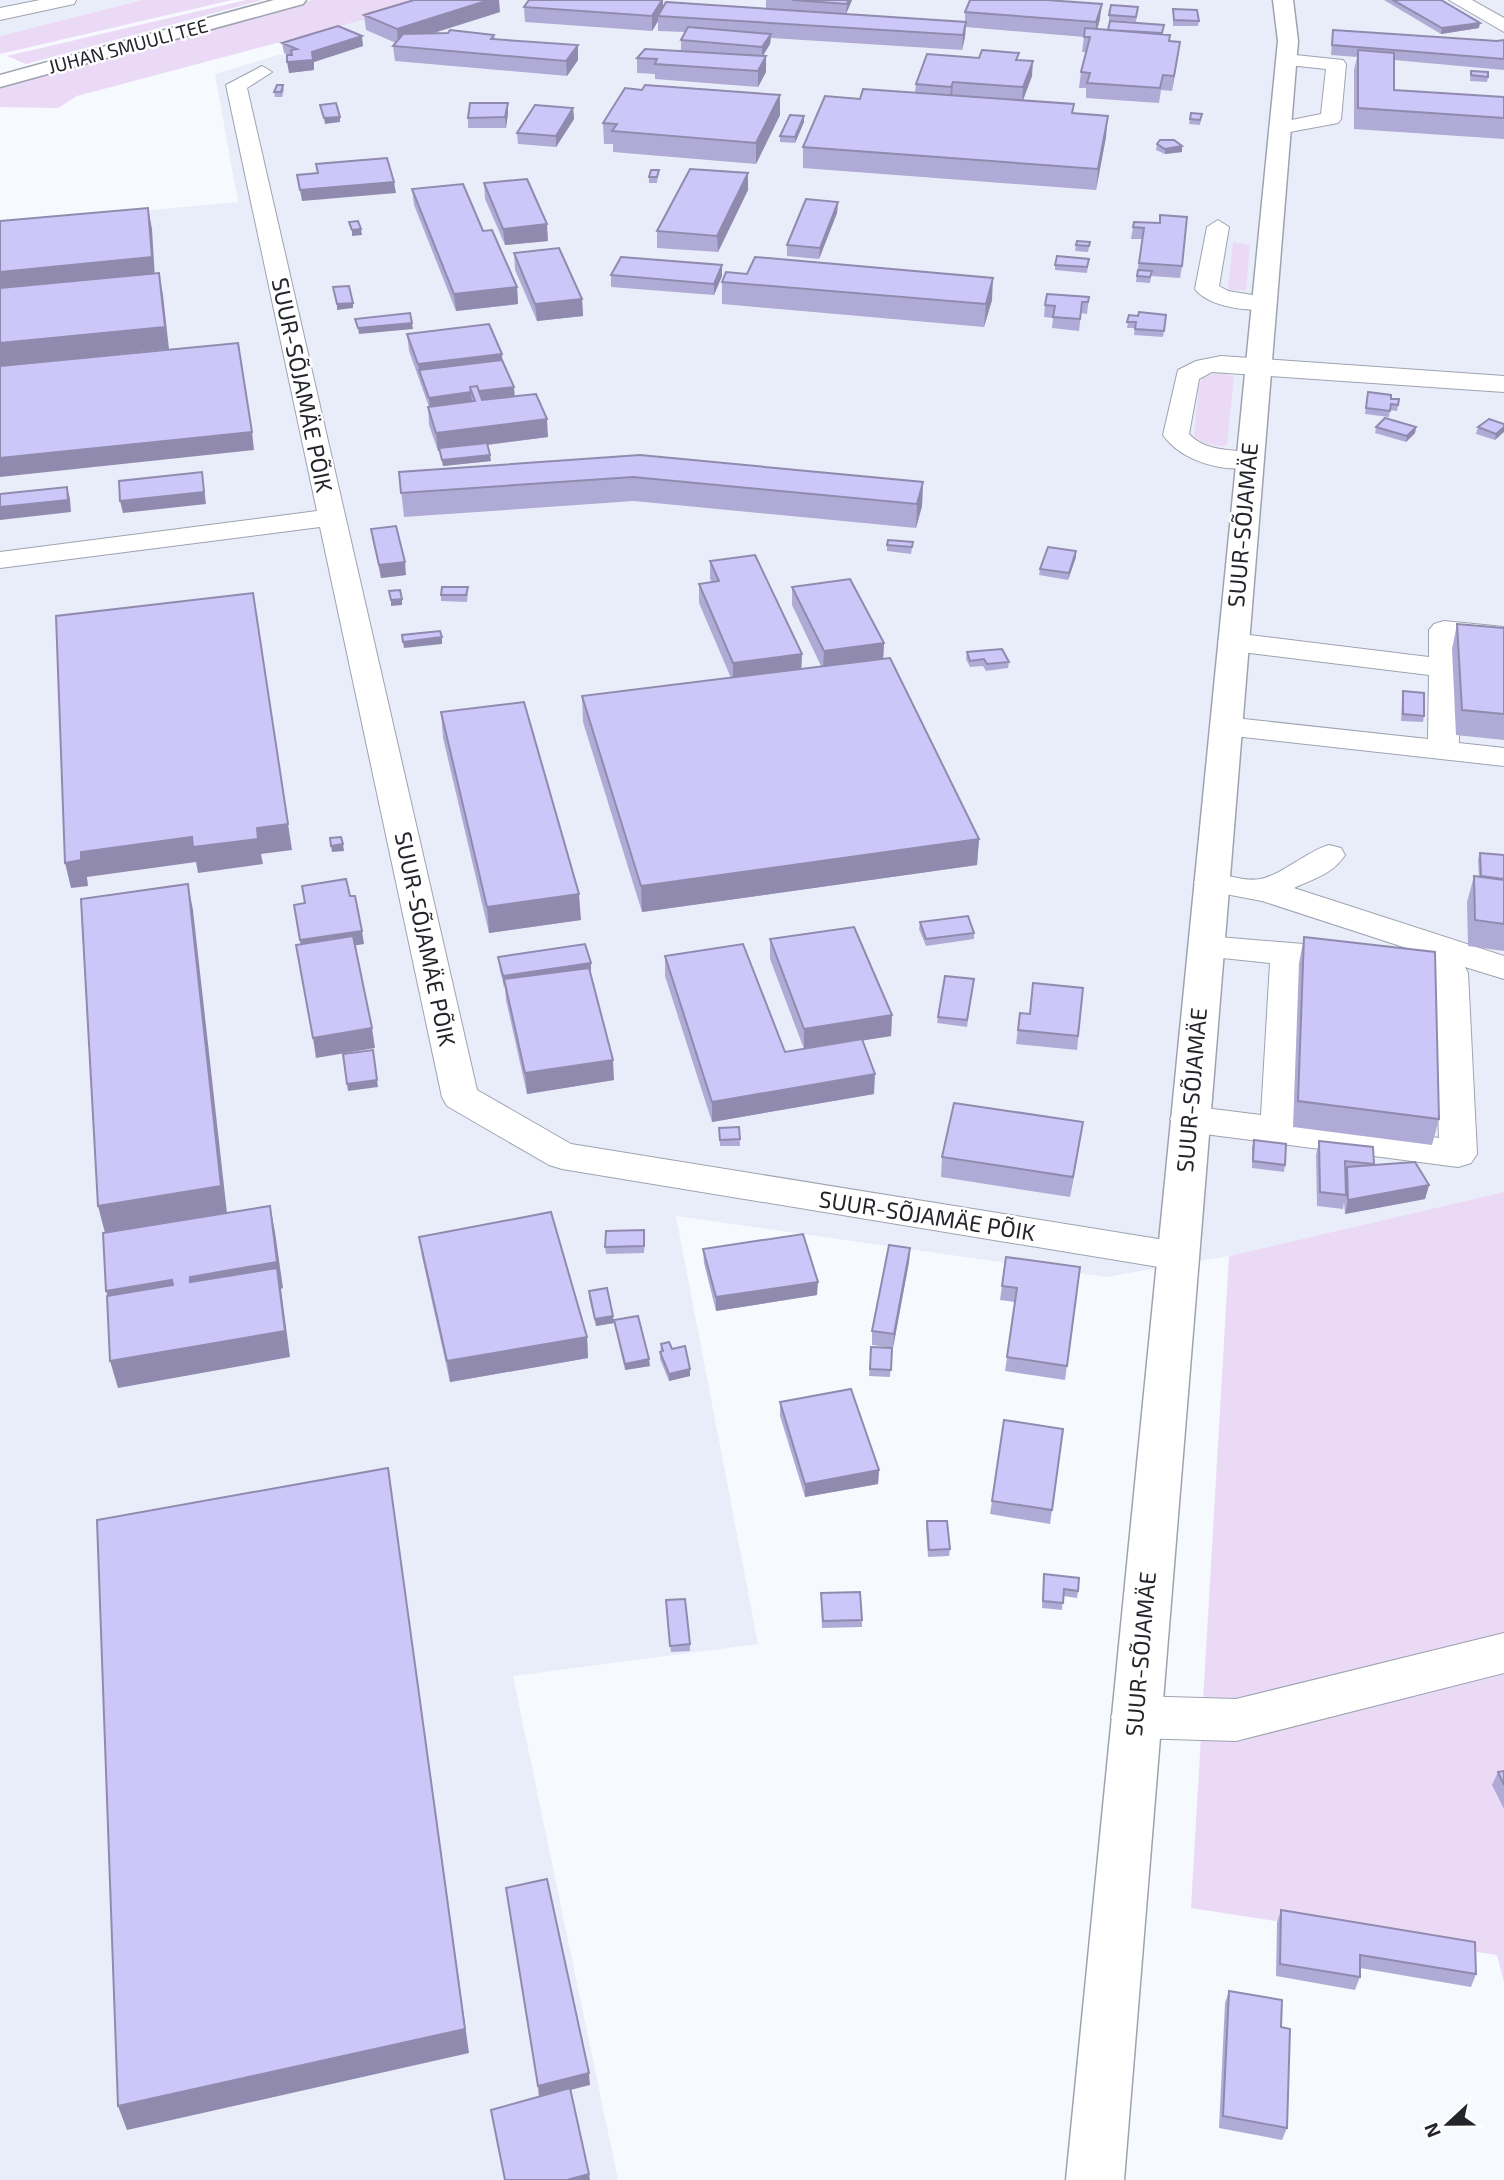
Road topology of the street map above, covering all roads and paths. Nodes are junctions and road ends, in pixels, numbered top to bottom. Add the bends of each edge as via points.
1 (67, 0) edge
2 (296, 0) edge
3 (1283, 0) edge
4 (1458, 0) edge
5 (0, 15) edge
6 (1504, 26) edge
7 (1286, 61) junction
8 (262, 72) dead end
9 (0, 81) edge
10 (1279, 128) junction
11 (1217, 227) dead end
12 (1263, 303) junction
13 (1257, 366) junction
14 (1504, 384) edge
15 (1249, 460) junction
16 (331, 517) junction
17 (0, 560) edge
18 (1504, 636) edge
19 (1233, 642) junction
20 (1443, 668) junction
21 (1225, 726) junction
22 (1443, 750) junction
23 (1504, 757) edge
24 (1329, 855) dead end
25 (1210, 882) junction
26 (1267, 891) junction
27 (1206, 947) junction
28 (1288, 954) junction
29 (1504, 968) edge
30 (1189, 1119) junction
31 (1279, 1132) junction
32 (1177, 1256) junction
33 (1504, 1653) edge
34 (1135, 1717) junction
35 (1096, 2180) edge

1 - 5 street
2 - 9 main road, JUHAN SMUULI TEE
3 - 7 main road, SUUR-SÕJAMÄE
4 - 6 street
7 - 10 main road, SUUR-SÕJAMÄE
7 - 10 street via 1336,64 1331,119
8 - 16 street, SUUR-SÕJAMÄE PÕIK via 236,85
10 - 12 main road, SUUR-SÕJAMÄE
11 - 12 street via 1207,289 1222,297
12 - 13 main road, SUUR-SÕJAMÄE
13 - 14 street
13 - 15 main road, SUUR-SÕJAMÄE
13 - 15 street via 1221,363 1187,375 1176,435 1184,447 1204,455
15 - 19 main road, SUUR-SÕJAMÄE
16 - 17 street
16 - 32 street, SUUR-SÕJAMÄE PÕIK via 460,1097 562,1156
18 - 20 street via 1444,630
19 - 20 street
19 - 21 main road, SUUR-SÕJAMÄE
20 - 22 street
21 - 22 street
21 - 25 main road, SUUR-SÕJAMÄE
22 - 23 street
24 - 26 street via 1316,869 1282,877
25 - 26 street
25 - 27 main road, SUUR-SÕJAMÄE
26 - 29 street
27 - 28 street
27 - 30 main road, SUUR-SÕJAMÄE
28 - 31 street
28 - 31 street via 1436,966 1451,973 1458,1154
30 - 31 street
30 - 32 main road, SUUR-SÕJAMÄE
32 - 34 main road, SUUR-SÕJAMÄE
33 - 34 street via 1236,1720
34 - 35 main road, SUUR-SÕJAMÄE

